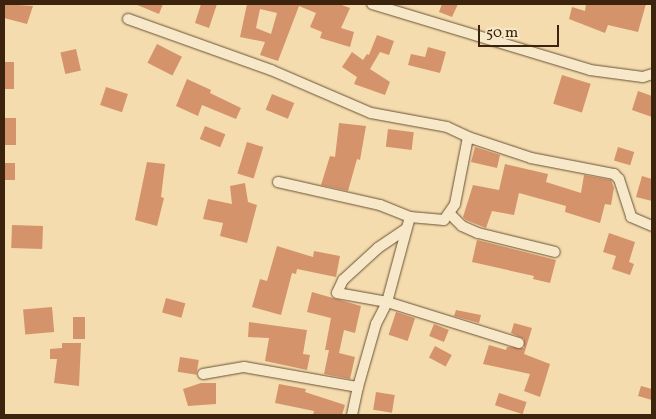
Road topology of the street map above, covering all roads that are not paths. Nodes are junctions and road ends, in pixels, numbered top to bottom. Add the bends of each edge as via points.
1 (372, 4) edge
2 (128, 18) dead end
3 (652, 74) edge
4 (468, 138) junction
5 (278, 182) dead end
6 (450, 214) junction
7 (410, 216) junction
8 (652, 226) edge
9 (406, 229) junction
10 (555, 252) dead end
11 (387, 302) junction
12 (519, 343) dead end
13 (203, 374) dead end
14 (358, 387) junction
15 (352, 415) edge

1 - 3 street via 590,70 643,77
2 - 4 street via 271,70 371,113 447,127
4 - 6 street
4 - 8 street via 531,158 614,174 619,179 631,217
5 - 7 street via 380,205
6 - 7 street via 444,220
6 - 10 street via 462,226 478,233
7 - 9 street
9 - 11 street
9 - 11 street via 378,248 337,288 337,293 346,297
11 - 12 street
11 - 14 street via 376,324
13 - 14 street via 244,367
14 - 15 street

